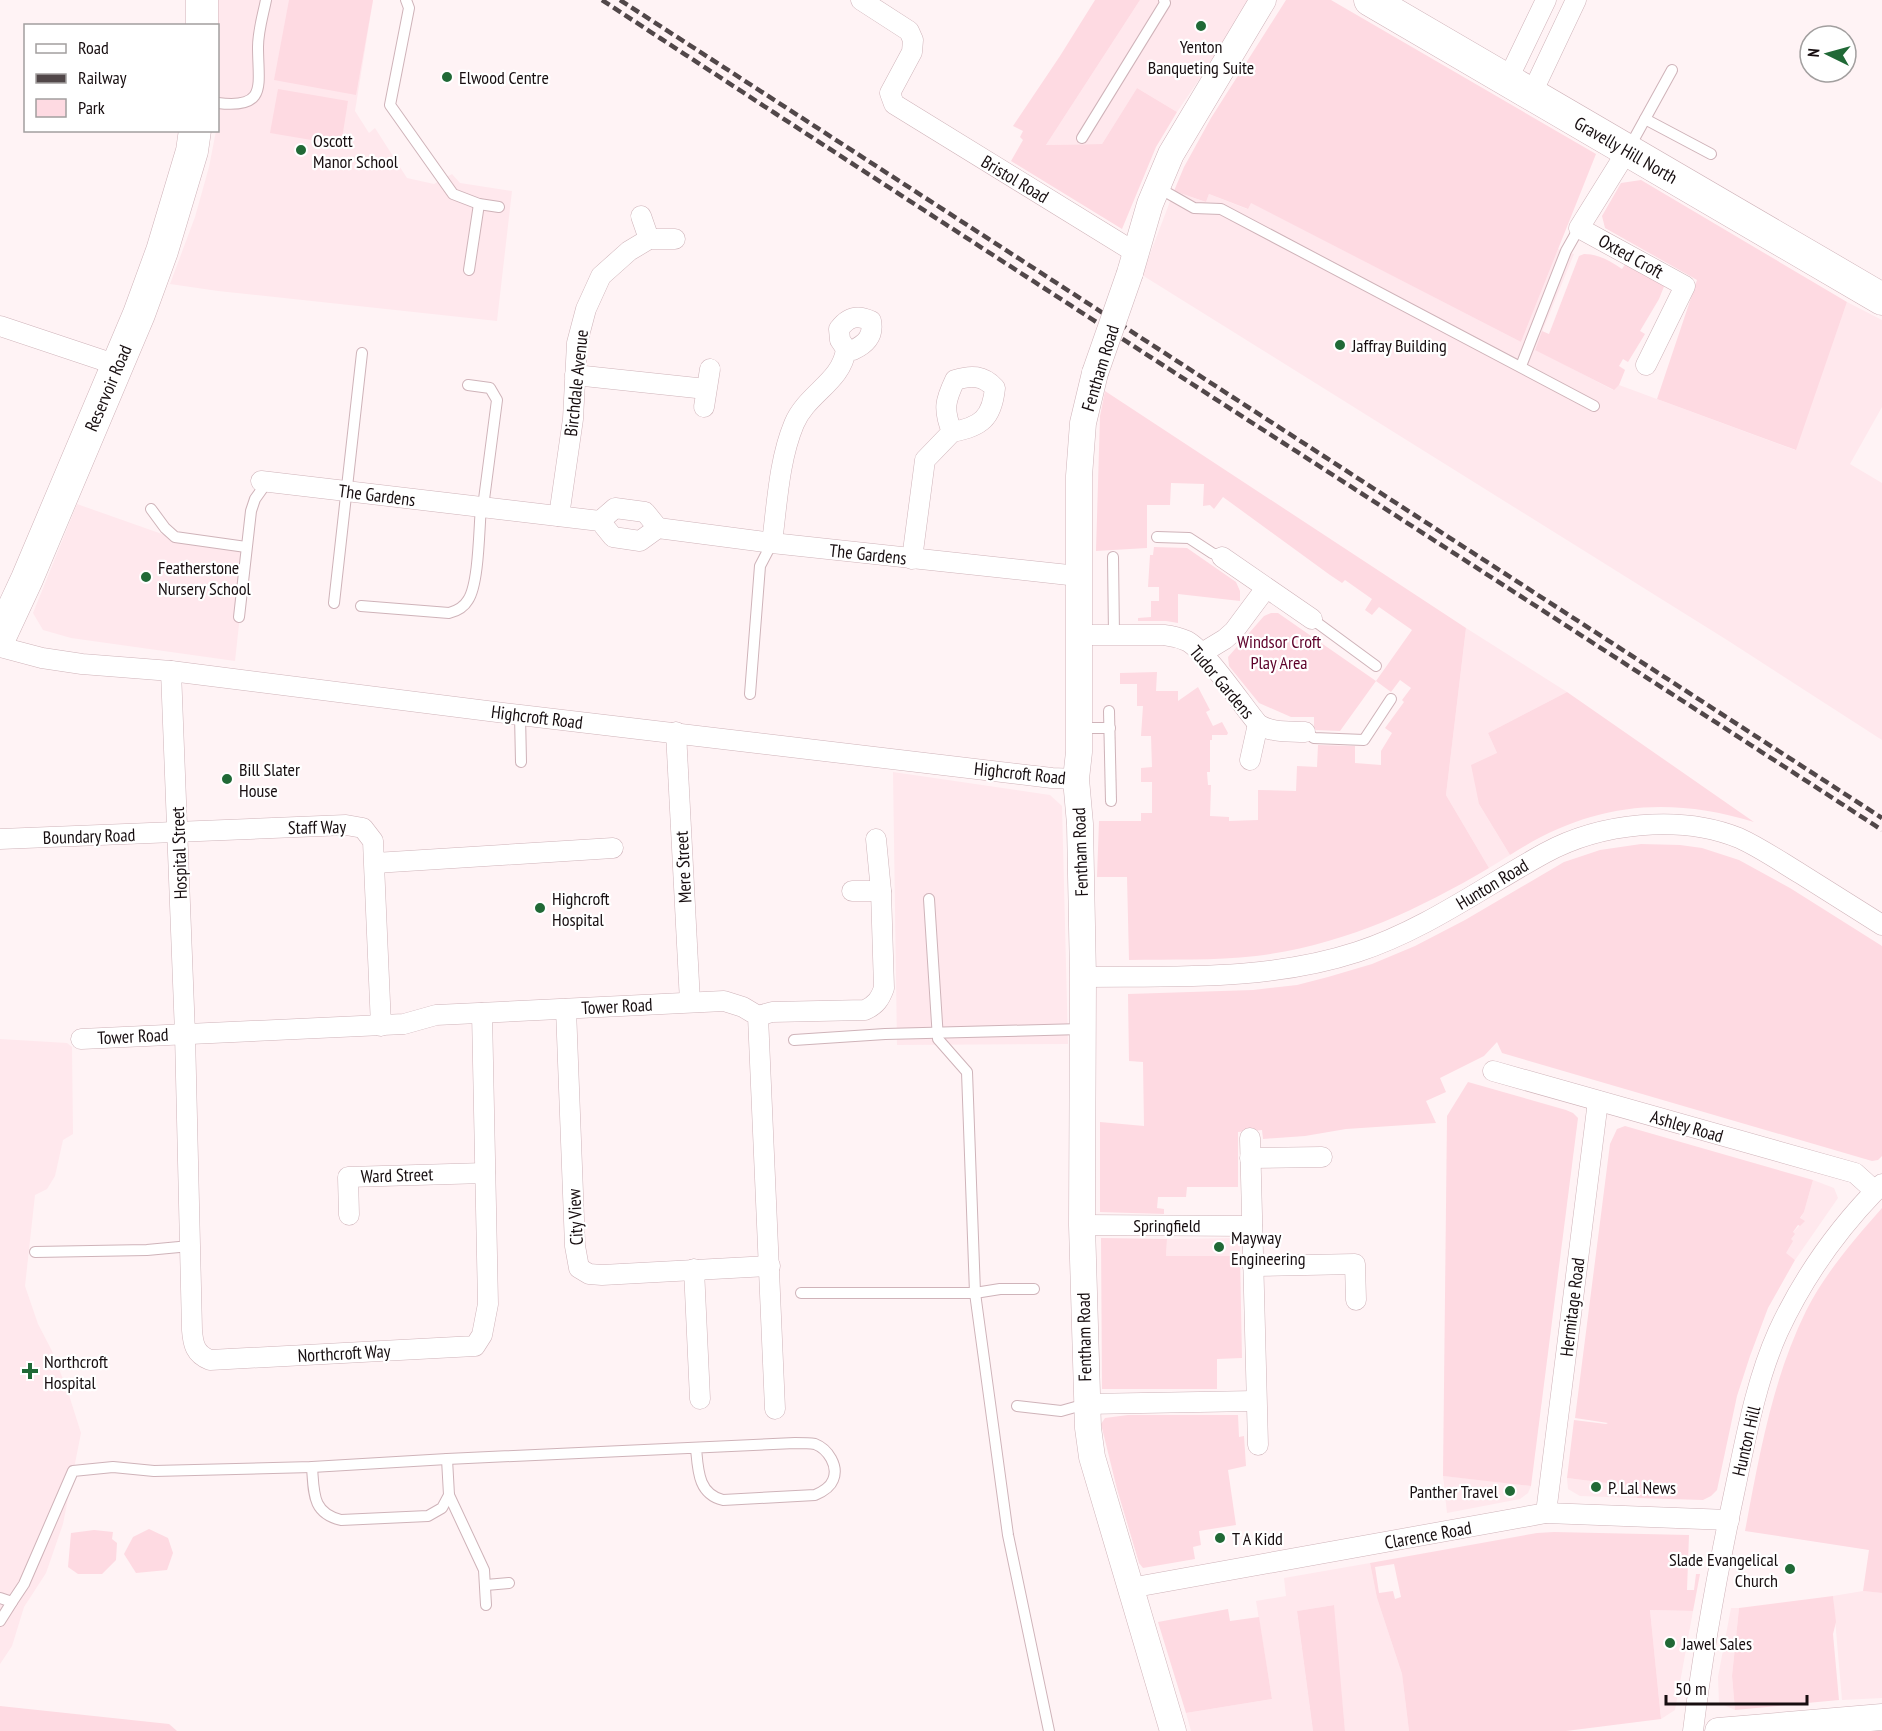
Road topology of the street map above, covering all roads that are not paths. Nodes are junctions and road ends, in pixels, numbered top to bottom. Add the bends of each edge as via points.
1 (202, 0) edge
2 (266, 0) edge
3 (406, 0) edge
4 (861, 0) edge
5 (1164, 0) edge
6 (1263, 0) edge
7 (1370, 0) edge
8 (1546, 0) edge
9 (1576, 0) edge
10 (202, 24) edge
11 (1672, 70) dead end
12 (1519, 88) junction
13 (219, 103) edge
14 (1645, 119) junction
15 (195, 132) edge
16 (1082, 138) dead end
17 (1628, 151) junction
18 (1711, 154) dead end
19 (1157, 187) junction
20 (479, 204) junction
21 (499, 207) dead end
22 (641, 216) dead end
23 (1579, 228) junction
24 (649, 239) junction
25 (675, 239) dead end
26 (1133, 263) junction
27 (469, 270) dead end
28 (1877, 293) edge
29 (0, 326) edge
30 (846, 349) dead end
31 (362, 353) dead end
32 (117, 365) junction
33 (1646, 365) dead end
34 (1521, 366) junction
35 (710, 369) dead end
36 (575, 375) junction
37 (468, 385) dead end
38 (1594, 406) dead end
39 (952, 432) dead end
40 (264, 481) joint
41 (348, 491) junction
42 (482, 507) junction
43 (151, 509) dead end
44 (559, 516) junction
45 (600, 521) junction
46 (658, 528) junction
47 (1157, 537) dead end
48 (772, 543) junction
49 (246, 547) junction
50 (1113, 557) dead end
51 (1222, 557) joint
52 (912, 559) junction
53 (1078, 576) junction
54 (1266, 588) junction
55 (334, 603) dead end
56 (361, 606) dead end
57 (239, 617) dead end
58 (1312, 619) joint
59 (1079, 635) junction
60 (1114, 635) junction
61 (0, 637) edge
62 (0, 647) edge
63 (1202, 653) junction
64 (1376, 666) dead end
65 (171, 671) junction
66 (750, 694) dead end
67 (1390, 699) dead end
68 (1109, 711) dead end
69 (520, 715) junction
70 (1258, 724) junction
71 (1079, 728) junction
72 (1110, 728) junction
73 (676, 732) junction
74 (1305, 732) joint
75 (1250, 760) dead end
76 (521, 762) dead end
77 (1076, 778) junction
78 (1112, 801) dead end
79 (178, 833) junction
80 (0, 839) edge
81 (876, 839) dead end
82 (612, 848) dead end
83 (375, 863) junction
84 (852, 891) dead end
85 (881, 891) junction
86 (929, 899) dead end
87 (1882, 926) edge
88 (1083, 977) junction
89 (690, 1002) junction
90 (566, 1009) junction
91 (482, 1012) junction
92 (758, 1016) junction
93 (381, 1026) junction
94 (1082, 1029) junction
95 (185, 1034) junction
96 (938, 1034) junction
97 (81, 1039) dead end
98 (794, 1040) dead end
99 (1493, 1071) dead end
100 (1598, 1101) junction
101 (1250, 1138) dead end
102 (1322, 1157) dead end
103 (1250, 1158) junction
104 (485, 1173) junction
105 (1878, 1187) edge
106 (349, 1215) dead end
107 (1082, 1225) junction
108 (1252, 1226) junction
109 (190, 1246) junction
110 (35, 1252) dead end
111 (770, 1266) junction
112 (1252, 1266) junction
113 (694, 1269) junction
114 (1034, 1289) dead end
115 (801, 1293) dead end
116 (975, 1293) junction
117 (1356, 1300) dead end
118 (700, 1399) dead end
119 (1255, 1401) junction
120 (1086, 1404) junction
121 (1017, 1406) dead end
122 (775, 1409) dead end
123 (1258, 1445) dead end
124 (696, 1448) junction
125 (447, 1459) junction
126 (312, 1467) junction
127 (449, 1495) junction
128 (1546, 1513) junction
129 (1729, 1520) junction
130 (509, 1583) dead end
131 (486, 1585) junction
132 (1130, 1588) junction
133 (0, 1598) edge
134 (12, 1602) junction
135 (486, 1605) dead end
136 (0, 1621) edge
137 (1882, 1717) edge
138 (1773, 1728) edge
139 (1049, 1731) edge
140 (1173, 1731) edge
141 (1693, 1731) edge
142 (1718, 1731) edge

1 - 10 main road
2 - 13 lane via 258,44 256,93 248,103
3 - 20 lane via 409,8 390,105 453,194
4 - 26 street, Bristol Road via 909,31 913,40 912,52 890,93 894,104
5 - 16 lane
6 - 19 street, Fentham Road via 1171,154
7 - 12 main road, Gravelly Hill North
8 - 12 street
9 - 12 street
11 - 14 lane
12 - 17 main road, Gravelly Hill North
14 - 17 lane
14 - 18 lane
15 - 32 main road, Reservoir Road via 162,251
17 - 23 street, Oxted Croft
17 - 28 main road, Gravelly Hill North
19 - 26 street, Fentham Road
19 - 34 lane via 1194,208 1221,209
20 - 21 lane
20 - 27 lane
22 - 24 street
23 - 33 street, Oxted Croft via 1685,286
23 - 34 lane via 1566,251
24 - 25 street
24 - 36 street, Birchdale Avenue via 602,276 586,309 577,343
26 - 53 street, Fentham Road, bridge via 1095,373 1083,423
29 - 32 street
30 - 48 street via 840,370 810,398 794,423 783,465
31 - 41 lane
32 - 61 main road, Reservoir Road
34 - 38 lane
35 - 36 street via 705,398
36 - 44 street, Birchdale Avenue
37 - 42 lane via 490,388 497,400
39 - 52 street via 926,459
40 - 41 street, The Gardens
40 - 49 lane via 251,511
41 - 42 street, The Gardens
41 - 55 lane
42 - 44 street, The Gardens
42 - 56 lane via 474,584 462,607 449,613
43 - 49 lane via 175,537
44 - 45 street, The Gardens
45 - 46 street via 613,537 640,541
45 - 46 street via 615,508 645,512
46 - 48 street, The Gardens
47 - 51 lane via 1189,538
48 - 52 street, The Gardens
48 - 66 lane via 760,566
49 - 57 lane
50 - 60 lane
51 - 54 street
52 - 53 street, The Gardens
53 - 59 street, Fentham Road
54 - 58 street
54 - 63 street via 1234,631
58 - 64 lane
59 - 60 street, Tudor Gardens
59 - 71 street, Fentham Road
60 - 63 street, Tudor Gardens via 1176,637
62 - 65 street, Highcroft Road via 82,664
63 - 70 street, Tudor Gardens
65 - 69 street, Highcroft Road
65 - 79 street, Hospital Street
67 - 74 lane via 1364,740 1314,738
68 - 72 lane
69 - 73 street, Highcroft Road
69 - 76 lane
70 - 74 street, Tudor Gardens via 1274,731
70 - 75 street, Tudor Gardens
71 - 72 lane
71 - 77 street, Fentham Road
72 - 78 lane
73 - 77 street, Highcroft Road
73 - 89 street, Mere Street
77 - 88 street, Fentham Road
79 - 80 street, Boundary Road
79 - 83 street, Staff Way via 346,825 363,828 373,841
79 - 95 street, Hospital Street
81 - 85 street
82 - 83 street
83 - 93 street, Staff Way
84 - 85 street
85 - 92 street via 884,988 875,1005 865,1010 772,1012
86 - 96 lane
87 - 88 street, Hunton Road via 1736,837 1689,827 1648,824 1594,833 1561,845 1388,941 1326,961 1245,975
88 - 94 street, Fentham Road
89 - 90 street, Tower Road
89 - 92 street, Tower Road via 724,1001
90 - 91 street, Tower Road
90 - 113 street, City View via 579,1268 602,1275
91 - 93 street, Tower Road via 436,1015
91 - 104 street, Northcroft Way
92 - 111 street
93 - 95 street, Tower Road
94 - 96 lane
94 - 107 street, Fentham Road
95 - 97 street, Tower Road
95 - 109 street, Northcroft Way
96 - 98 lane
96 - 116 lane via 938,1039 967,1072
99 - 100 street, Ashley Road
100 - 105 street, Ashley Road via 1855,1173
100 - 128 street, Hermitage Road
101 - 103 street
102 - 103 street
103 - 108 street
104 - 106 street, Ward Street via 348,1177
104 - 109 street, Northcroft Way via 488,1304 482,1335 475,1346 210,1360 196,1352 193,1344
105 - 129 street, Hunton Hill via 1831,1244 1777,1334 1757,1392
107 - 108 street, Springfield
107 - 120 street, Fentham Road
108 - 112 street
109 - 110 lane
111 - 113 street, City View
111 - 122 street
112 - 117 street via 1355,1264
112 - 119 street
113 - 118 street
114 - 116 lane
115 - 116 lane
116 - 139 lane via 1008,1534
119 - 120 street
119 - 123 street
120 - 121 lane via 1061,1410
120 - 132 street, Fentham Road via 1092,1457
124 - 124 lane via 814,1444 826,1451 833,1462 834,1479 815,1496 714,1498 701,1484
124 - 125 lane
125 - 126 lane
125 - 127 lane
126 - 127 lane via 319,1509 327,1517 341,1520 428,1516 442,1508
126 - 134 lane via 154,1471 113,1467 73,1471 24,1584
127 - 131 lane via 484,1570
128 - 129 street, Clarence Road
128 - 132 street, Clarence Road
129 - 141 street, Hunton Hill
130 - 131 lane
131 - 135 lane
132 - 140 street, Fentham Road
133 - 134 lane
134 - 136 lane
137 - 138 street
138 - 142 street

